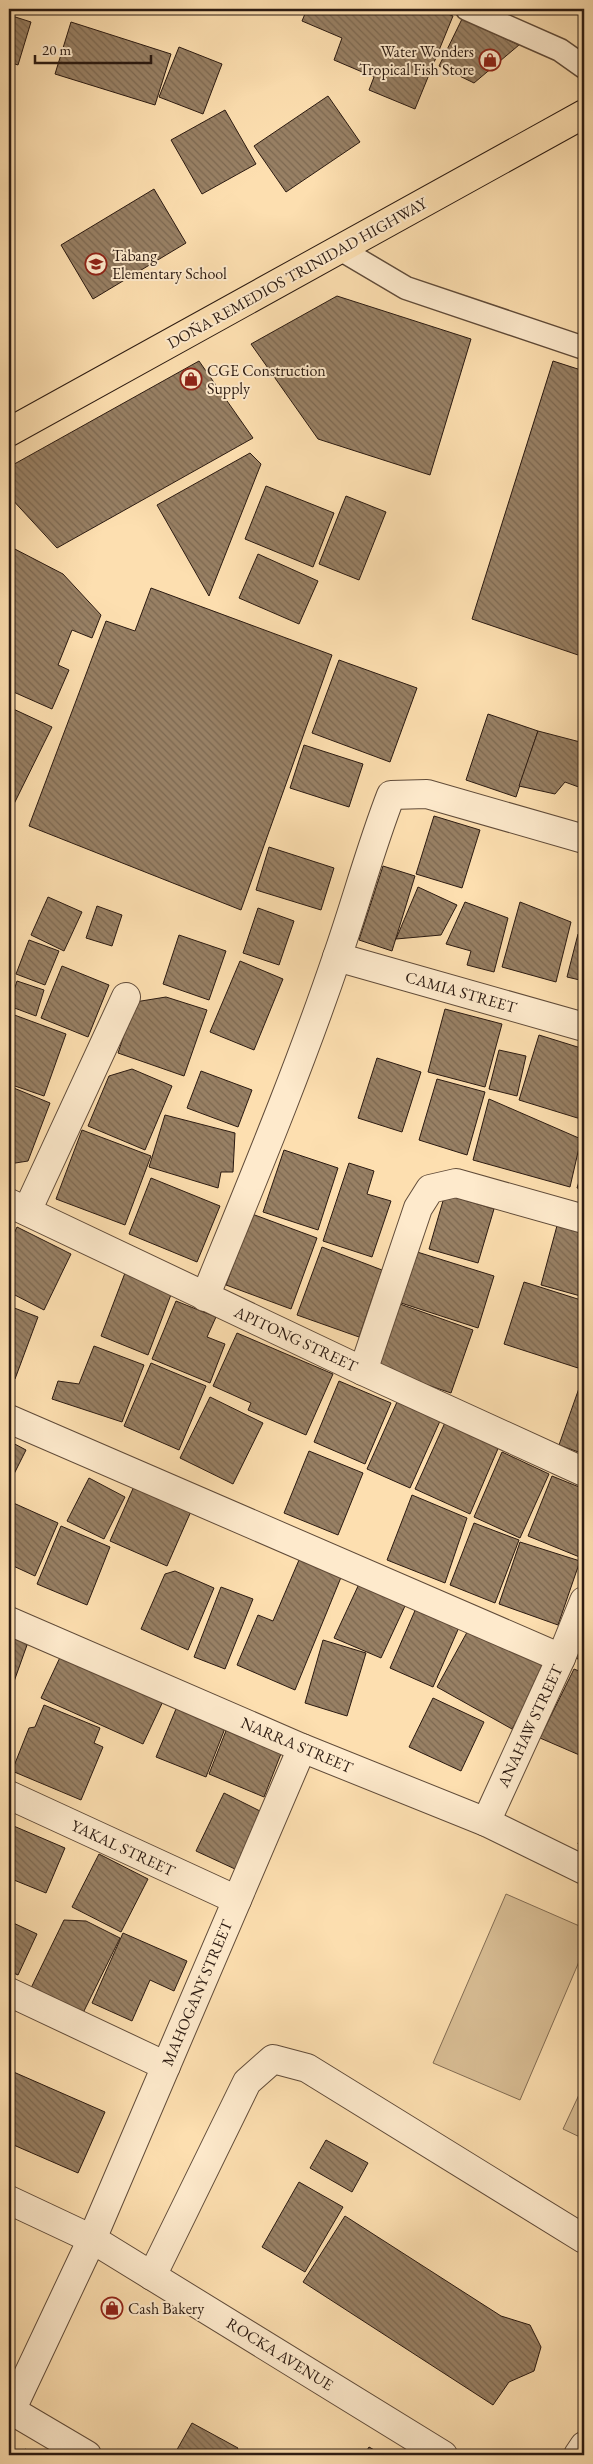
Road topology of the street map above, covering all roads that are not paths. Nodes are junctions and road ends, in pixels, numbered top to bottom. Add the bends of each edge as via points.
1 (467, 9) edge
2 (584, 67) edge
3 (584, 114) edge
4 (340, 249) junction
5 (584, 348) edge
6 (9, 432) edge
7 (584, 840) edge
8 (338, 957) junction
9 (126, 997) dead end
10 (584, 1027) edge
11 (18, 1207) edge
12 (584, 1219) edge
13 (205, 1296) junction
14 (363, 1371) junction
15 (9, 1420) edge
16 (584, 1472) edge
17 (584, 1601) edge
18 (9, 1621) edge
19 (561, 1658) junction
20 (302, 1748) junction
21 (9, 1795) edge
22 (486, 1822) junction
23 (584, 1870) edge
24 (237, 1900) junction
25 (9, 1992) edge
26 (166, 2066) junction
27 (9, 2200) edge
28 (92, 2238) junction
29 (584, 2239) edge
30 (152, 2276) junction
31 (10, 2411) edge
32 (584, 2446) edge
33 (87, 2455) edge
34 (443, 2455) edge
35 (578, 2455) edge

1 - 2 lane via 560,50
3 - 4 highway, DOÑA REMEDIOS TRINIDAD HIGHWAY
4 - 5 lane via 406,288
4 - 6 highway, DOÑA REMEDIOS TRINIDAD HIGHWAY
7 - 8 street via 427,794 391,795
8 - 10 street, CAMIA STREET
8 - 13 street via 286,1099
9 - 11 street
11 - 13 street, APITONG STREET
12 - 14 street via 456,1182 430,1189 418,1208
13 - 14 street, APITONG STREET
14 - 16 street, APITONG STREET
15 - 19 street
17 - 19 street, ANAHAW STREET
18 - 20 street, NARRA STREET
19 - 22 street, ANAHAW STREET
20 - 22 street, NARRA STREET
20 - 24 street, MAHOGANY STREET
21 - 24 street, YAKAL STREET
22 - 23 street, NARRA STREET
24 - 26 street, MAHOGANY STREET
25 - 26 street
26 - 28 street, MAHOGANY STREET
27 - 28 street, ROCKA AVENUE
28 - 30 street, ROCKA AVENUE
28 - 31 street, MAHOGANY STREET
29 - 30 street via 307,2068 273,2059 247,2082
30 - 34 street, ROCKA AVENUE
31 - 33 street
32 - 35 street

